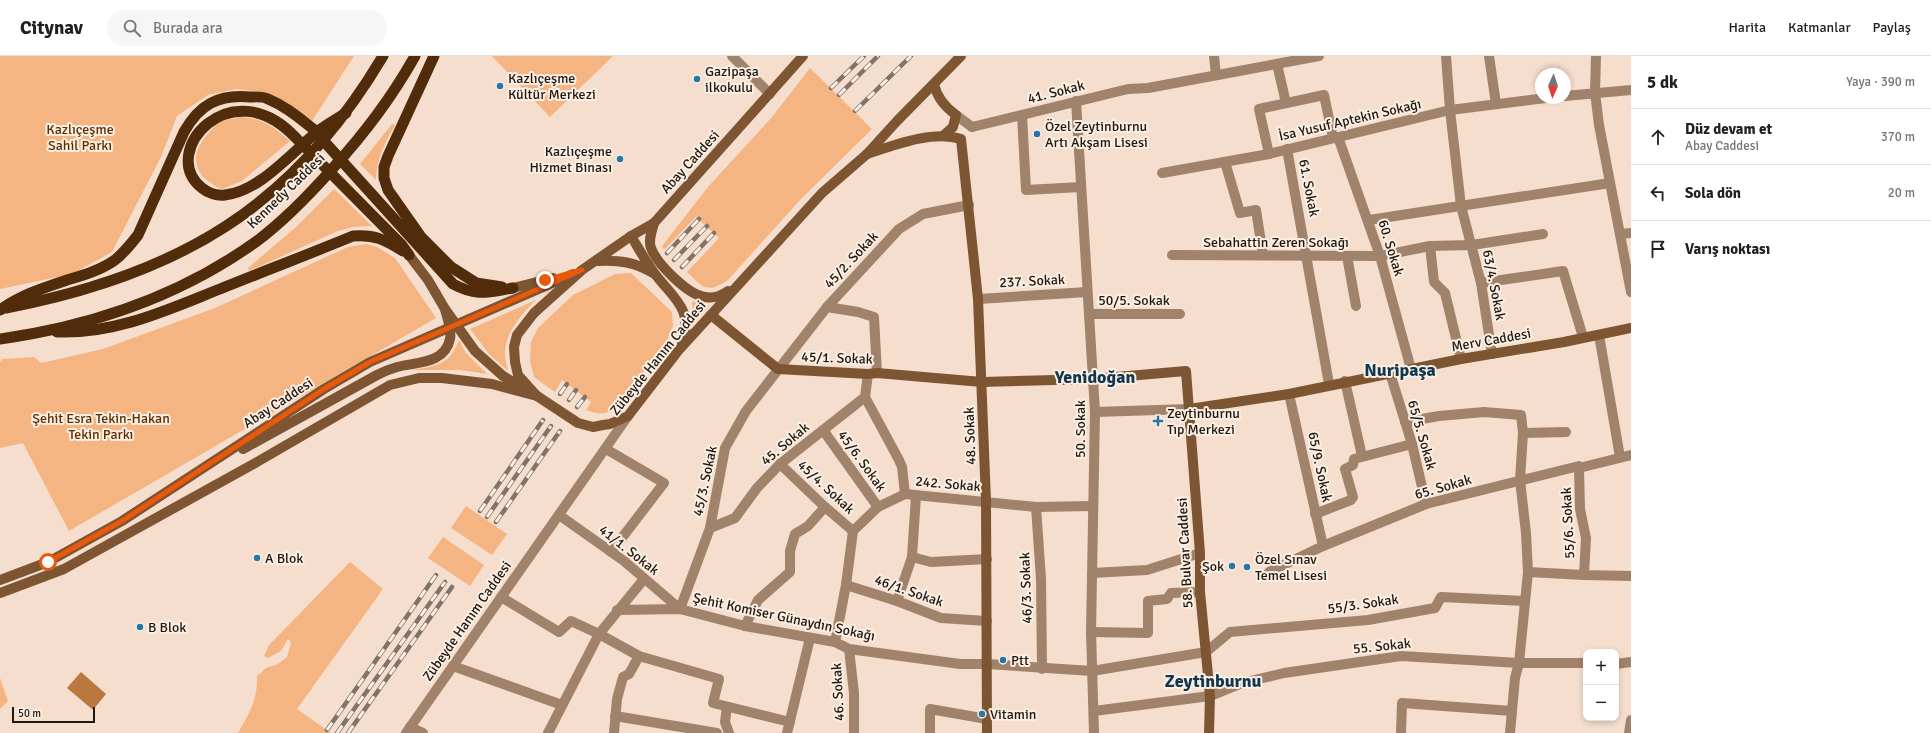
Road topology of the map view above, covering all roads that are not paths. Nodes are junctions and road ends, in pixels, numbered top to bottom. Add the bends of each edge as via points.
1 (383, 56) edge
2 (415, 56) edge
3 (434, 56) edge
4 (732, 56) edge
5 (803, 56) edge
6 (961, 56) edge
7 (1214, 56) edge
8 (1319, 56) edge
9 (1446, 56) edge
10 (1489, 56) edge
11 (1596, 56) edge
12 (1277, 64) junction
13 (1216, 76) junction
14 (934, 84) junction
15 (1631, 90) edge
16 (1595, 93) junction
17 (770, 94) junction
18 (1571, 95) edge
19 (1535, 99) edge
20 (1076, 101) junction
21 (1286, 103) junction
22 (1496, 104) junction
23 (1450, 110) junction
24 (346, 113) junction
25 (956, 115) junction
26 (1022, 115) junction
27 (972, 127) junction
28 (943, 136) junction
29 (1336, 138) junction
30 (961, 139) junction
31 (1287, 149) junction
32 (867, 154) junction
33 (1268, 154) junction
34 (1225, 162) junction
35 (1162, 172) dead end
36 (1610, 183) junction
37 (1081, 187) junction
38 (969, 205) junction
39 (1461, 206) junction
40 (1368, 220) junction
41 (654, 223) junction
42 (1631, 233) edge
43 (1543, 234) dead end
44 (1620, 234) junction
45 (631, 236) junction
46 (1472, 245) junction
47 (1430, 246) junction
48 (409, 255) junction
49 (1172, 255) dead end
50 (1264, 255) junction
51 (1307, 256) junction
52 (1347, 256) junction
53 (1380, 256) junction
54 (598, 261) junction
55 (582, 270) junction
56 (655, 274) junction
57 (1481, 283) junction
58 (735, 287) junction
59 (513, 288) junction
60 (1087, 292) junction
61 (1631, 292) edge
62 (978, 299) junction
63 (1356, 306) dead end
64 (827, 307) junction
65 (445, 309) junction
66 (0, 310) edge
67 (1089, 314) junction
68 (1180, 314) dead end
69 (710, 315) junction
70 (1631, 328) edge
71 (41, 331) junction
72 (1599, 335) junction
73 (1583, 337) junction
74 (0, 339) edge
75 (678, 352) junction
76 (1492, 354) junction
77 (1461, 359) junction
78 (778, 369) junction
79 (1411, 369) junction
80 (1186, 370) joint
81 (1390, 373) junction
82 (873, 374) junction
83 (1093, 379) junction
84 (1345, 381) junction
85 (982, 382) junction
86 (1329, 384) junction
87 (1289, 394) junction
88 (537, 396) junction
89 (865, 397) junction
90 (1189, 409) junction
91 (1095, 412) junction
92 (628, 416) junction
93 (1405, 422) junction
94 (823, 430) junction
95 (1566, 432) dead end
96 (1523, 433) junction
97 (1412, 444) junction
98 (606, 448) junction
99 (1631, 455) edge
100 (1362, 456) junction
101 (1620, 457) junction
102 (780, 464) junction
103 (209, 465) junction
104 (1579, 468) junction
105 (1520, 480) junction
106 (910, 495) junction
107 (986, 502) junction
108 (1426, 504) junction
109 (1093, 506) junction
110 (825, 507) junction
111 (878, 507) junction
112 (1036, 507) junction
113 (1315, 514) junction
114 (559, 515) junction
115 (710, 528) junction
116 (853, 531) junction
117 (1324, 546) junction
118 (611, 552) junction
119 (1200, 553) junction
120 (912, 557) junction
121 (987, 559) junction
122 (1269, 572) dead end
123 (1528, 572) junction
124 (1092, 573) junction
125 (1584, 575) junction
126 (1631, 576) edge
127 (644, 579) junction
128 (0, 580) edge
129 (846, 585) junction
130 (1200, 592) junction
131 (0, 593) edge
132 (501, 597) junction
133 (897, 601) junction
134 (1525, 601) junction
135 (680, 609) junction
136 (617, 610) junction
137 (987, 622) junction
138 (745, 626) junction
139 (1091, 632) junction
140 (599, 634) junction
141 (810, 638) junction
142 (835, 642) junction
143 (849, 649) junction
144 (1206, 652) junction
145 (639, 656) junction
146 (1631, 662) edge
147 (1519, 663) junction
148 (1583, 663) edge
149 (987, 664) junction
150 (1619, 664) edge
151 (453, 666) junction
152 (1042, 669) junction
153 (1092, 671) junction
154 (1210, 696) junction
155 (562, 705) junction
156 (727, 707) junction
157 (1094, 711) junction
158 (1512, 711) junction
159 (615, 716) junction
160 (987, 719) junction
161 (1631, 720) edge
162 (790, 722) junction
163 (671, 729) edge
164 (408, 730) edge
165 (423, 733) edge
166 (548, 733) edge
167 (614, 733) edge
168 (717, 733) edge
169 (730, 733) edge
170 (787, 733) edge
171 (854, 733) edge
172 (930, 733) edge
173 (987, 733) edge
174 (1094, 733) edge
175 (1209, 733) edge
176 (1401, 733) edge
177 (1510, 733) edge
178 (1629, 733) edge

1 - 24 highway, Kennedy Caddesi
2 - 71 highway, Kennedy Caddesi via 358,141 302,201 258,240 202,275 138,305 103,317
3 - 59 highway via 384,167 388,190 421,237 451,267 476,283
4 - 17 street
5 - 17 main road, Abay Caddesi
6 - 14 main road, Zübeyde Hanım Caddesi
7 - 13 street
8 - 12 street, 41. Sokak
9 - 23 street, 63/4. Sokak
10 - 22 street
11 - 16 street
12 - 13 street, 41. Sokak
12 - 21 street
13 - 20 street, 41. Sokak via 1128,89
14 - 25 main road via 936,93 945,107
14 - 32 main road, Zübeyde Hanım Caddesi
15 - 16 street
16 - 18 street
16 - 36 street
17 - 41 main road, Abay Caddesi
19 - 22 street, İsa Yusuf Aptekin Sokağı
20 - 26 street, 41. Sokak
20 - 37 street, 50. Sokak
21 - 29 street, 60. Sokak via 1324,95
21 - 33 street via 1259,109
22 - 23 street, İsa Yusuf Aptekin Sokağı
23 - 29 street, İsa Yusuf Aptekin Sokağı
23 - 39 street, 63/4. Sokak
24 - 48 highway via 321,129 258,182 244,190 220,196 206,191 196,183 190,172 188,162 191,146 206,126 220,115 246,110 269,116 283,125 296,138 357,199 401,244
24 - 66 highway, Kennedy Caddesi via 285,181 245,215 214,234 145,269 111,282 62,297
25 - 27 street
25 - 28 main road via 953,127
26 - 27 street, 41. Sokak
26 - 37 street via 1026,190
27 - 30 street
28 - 30 main road
28 - 32 main road via 903,142
29 - 31 street, İsa Yusuf Aptekin Sokağı
29 - 40 street, 60. Sokak
30 - 38 main road, 48. Sokak
31 - 33 street, İsa Yusuf Aptekin Sokağı
31 - 51 street, 61. Sokak
32 - 58 main road, Zübeyde Hanım Caddesi via 822,193
33 - 34 street, İsa Yusuf Aptekin Sokağı
34 - 35 street, İsa Yusuf Aptekin Sokağı
34 - 50 street via 1240,213 1256,210
36 - 39 street
36 - 44 street
37 - 60 street, 50. Sokak
38 - 62 main road, 48. Sokak
38 - 64 street, 45/2. Sokak via 923,214 899,228
39 - 40 street
39 - 46 street, 63/4. Sokak
40 - 53 street, 60. Sokak
41 - 45 main road, Abay Caddesi
41 - 58 main road via 649,241 651,248 664,267 682,285 695,294 713,298
42 - 44 street
43 - 46 street, Sebahattin Zeren Sokağı
44 - 61 street
45 - 54 main road, Abay Caddesi
45 - 56 main road
46 - 47 street, Sebahattin Zeren Sokağı
46 - 57 street, 63/4. Sokak
47 - 53 street, Sebahattin Zeren Sokağı
47 - 77 street via 1434,282 1445,293
48 - 65 main road
48 - 71 highway via 383,239 367,235 353,236 154,315 81,333
49 - 50 street, Sebahattin Zeren Sokağı
50 - 51 street, Sebahattin Zeren Sokağı
51 - 52 street, Sebahattin Zeren Sokağı
51 - 86 street, 61. Sokak
52 - 53 street, Sebahattin Zeren Sokağı
52 - 63 street
53 - 79 street, 60. Sokak
54 - 55 main road, Abay Caddesi
54 - 56 main road via 632,262
55 - 59 main road
55 - 88 main road, Abay Caddesi via 534,313 517,335 514,347 518,375
55 - 103 main road, Abay Caddesi via 370,362 324,389
56 - 75 main road via 684,310 685,334
57 - 73 street via 1563,271
57 - 76 street, 63/4. Sokak
58 - 69 main road, Zübeyde Hanım Caddesi
59 - 66 highway via 481,294 467,292 453,284 312,128 290,110 267,98 240,96 214,101 193,116 138,235 115,260 94,271 32,292
60 - 62 street, 237. Sokak
60 - 67 street, 50. Sokak
62 - 85 main road, 48. Sokak
64 - 78 street, 45/2. Sokak
64 - 82 street via 874,317
65 - 88 main road via 475,351 503,376
65 - 103 main road via 450,338 447,349 440,355 429,361 397,367 377,375 260,440
67 - 68 street, 50/5. Sokak
67 - 83 street, 50. Sokak
69 - 75 main road, Zübeyde Hanım Caddesi
69 - 78 main road
70 - 72 main road, Merv Caddesi
71 - 74 highway, Kennedy Caddesi
72 - 73 main road, Merv Caddesi
72 - 101 street
73 - 76 main road, Merv Caddesi
75 - 92 main road, Zübeyde Hanım Caddesi
76 - 77 main road, Merv Caddesi
77 - 79 main road, Merv Caddesi
78 - 82 main road, 45/1. Sokak
78 - 115 street, 45/3. Sokak via 746,411 725,448
79 - 81 main road, Merv Caddesi
80 - 83 main road, 45/1. Sokak
80 - 90 main road, 58. Bulvar Caddesi
81 - 84 main road, Merv Caddesi
81 - 93 street, 65/5. Sokak
82 - 85 main road, 45/1. Sokak
82 - 89 street
83 - 85 main road, 45/1. Sokak
83 - 91 street, 50. Sokak
84 - 86 main road, Merv Caddesi
84 - 100 street
85 - 107 main road, 48. Sokak
86 - 87 main road, Merv Caddesi
87 - 90 main road, Merv Caddesi
87 - 113 street, 65/9. Sokak
88 - 92 main road, Abay Caddesi via 578,423 593,427 610,424
88 - 131 main road, Abay Caddesi via 492,384 442,378 419,378 390,385 64,569
89 - 94 street, 45. Sokak
89 - 106 street via 900,460
90 - 91 street
90 - 119 main road, 58. Bulvar Caddesi
91 - 109 street, 50. Sokak
92 - 98 street, Zübeyde Hanım Caddesi
93 - 96 street via 1484,412 1521,415
93 - 97 street, 65/5. Sokak
94 - 102 street, 45. Sokak
94 - 111 street, 45/6. Sokak
95 - 96 street
96 - 105 street
97 - 100 street
97 - 108 street, 65/5. Sokak
98 - 114 street, Zübeyde Hanım Caddesi
98 - 118 street via 664,483
99 - 101 street, 65. Sokak
100 - 113 street via 1354,459 1353,465 1345,469 1353,496 1351,500
101 - 104 street, 65. Sokak
102 - 110 street, 45/4. Sokak
102 - 115 street, 45. Sokak via 757,488 735,518
103 - 128 main road, Abay Caddesi via 122,521 48,562
104 - 105 street, 65. Sokak
104 - 125 street, 55/6. Sokak via 1580,509 1586,538
105 - 108 street, 65. Sokak
105 - 123 street
106 - 107 street, 242. Sokak
106 - 111 street, 242. Sokak
106 - 120 street
107 - 112 street, 242. Sokak
107 - 121 main road, 48. Sokak
108 - 117 street, 65. Sokak
109 - 112 street, 242. Sokak
109 - 124 street, 50. Sokak
110 - 116 street, 45/4. Sokak
110 - 138 street via 808,526 795,534 790,551 790,572 758,600
111 - 116 street, 242. Sokak
112 - 152 street, 46/3. Sokak via 1041,578
113 - 117 street, 65/9. Sokak
114 - 118 street, 41/1. Sokak
114 - 132 street, Zübeyde Hanım Caddesi
115 - 135 street, 45/3. Sokak
116 - 129 street
117 - 122 street, 65. Sokak
118 - 127 street, 41/1. Sokak
119 - 124 street via 1147,570
119 - 130 main road, 58. Bulvar Caddesi
120 - 121 street via 931,562
120 - 133 street
121 - 137 main road, 48. Sokak
123 - 125 street
123 - 134 street
124 - 139 street, 50. Sokak
125 - 126 street
127 - 135 street, 41/1. Sokak
127 - 136 street
129 - 133 street, 46/1. Sokak
129 - 142 street
130 - 139 street via 1171,593 1167,599 1148,601 1148,633
130 - 144 main road, 58. Bulvar Caddesi
132 - 140 street via 559,632 571,621
132 - 151 street, Zübeyde Hanım Caddesi
133 - 137 street, 46/1. Sokak via 941,618
134 - 144 street, 55/3. Sokak via 1441,597 1435,608 1368,620 1230,632
134 - 147 street
135 - 136 street, Şehit Komiser Günaydın Sokağı
135 - 138 street, Şehit Komiser Günaydın Sokağı
136 - 140 street
137 - 149 main road, 48. Sokak
138 - 141 street, Şehit Komiser Günaydın Sokağı
139 - 153 street, 50. Sokak
140 - 145 street
140 - 155 street
141 - 142 street, Şehit Komiser Günaydın Sokağı
141 - 162 street
142 - 143 street, Şehit Komiser Günaydın Sokağı
143 - 149 street, Şehit Komiser Günaydın Sokağı via 960,664
143 - 171 street, 46. Sokak via 854,693
144 - 153 street, Şehit Komiser Günaydın Sokağı
144 - 154 main road, 58. Bulvar Caddesi
145 - 156 street via 719,679 713,703
145 - 159 street via 629,674 623,677
146 - 150 street
147 - 148 street, 55. Sokak
147 - 154 street, 55. Sokak via 1409,656 1284,673 1242,682
147 - 158 street
149 - 152 street, Şehit Komiser Günaydın Sokağı
149 - 160 main road, 48. Sokak
151 - 155 street
151 - 164 street, Zübeyde Hanım Caddesi
152 - 153 street, Şehit Komiser Günaydın Sokağı
153 - 157 street, 50. Sokak
154 - 157 street, 55. Sokak
154 - 175 main road, 58. Bulvar Caddesi
155 - 166 street
156 - 162 street
156 - 169 street via 725,722
157 - 174 street, 50. Sokak
158 - 176 street via 1402,703
158 - 177 street
159 - 163 street
159 - 167 street
160 - 172 street via 930,709
160 - 173 main road, 48. Sokak
161 - 178 street
162 - 170 street
163 - 168 street
164 - 165 street

